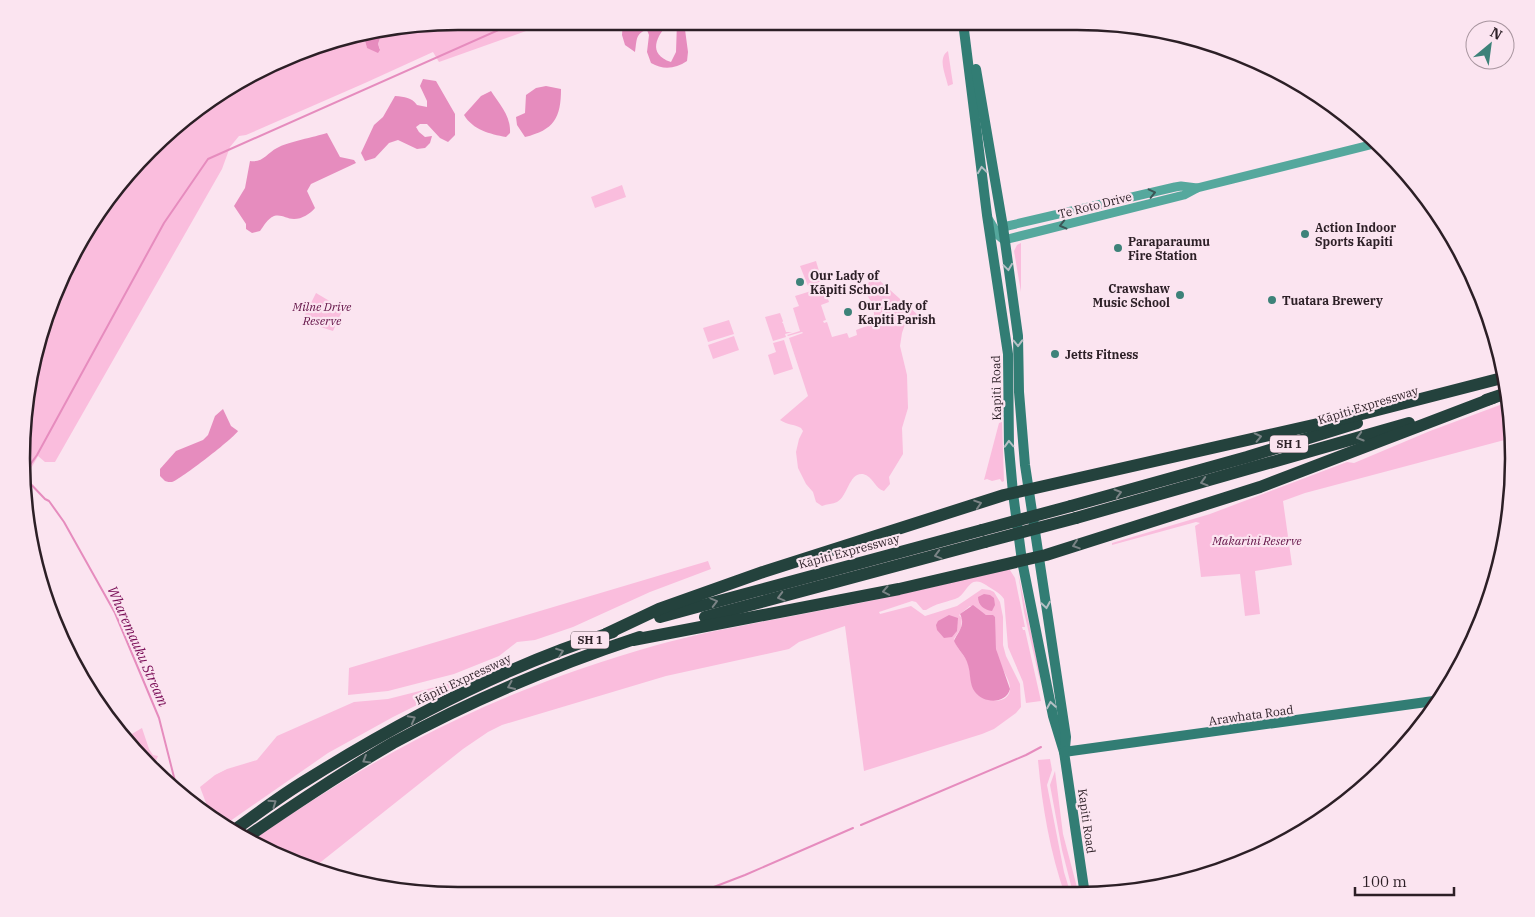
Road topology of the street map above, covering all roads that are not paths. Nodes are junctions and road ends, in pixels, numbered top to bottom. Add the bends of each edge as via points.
1 (964, 30) edge
2 (969, 30) edge
3 (1368, 145) edge
4 (1197, 188) junction
5 (1108, 203) junction
6 (1110, 213) junction
7 (988, 218) junction
8 (1034, 220) junction
9 (1001, 234) junction
10 (1026, 234) junction
11 (993, 254) junction
12 (1498, 379) edge
13 (1498, 380) edge
14 (1500, 396) edge
15 (1493, 398) junction
16 (1029, 490) junction
17 (1013, 493) junction
18 (983, 536) junction
19 (1038, 557) junction
20 (1022, 560) junction
21 (606, 634) junction
22 (633, 640) junction
23 (1430, 701) edge
24 (1064, 752) junction
25 (239, 827) edge
26 (252, 834) edge
27 (1084, 887) edge

7 -> 1 main road, Kapiti Road
2 - 9 main road, Kapiti Road
3 - 4 street, Te Roto Drive
5 -> 4 street, Te Roto Drive via 1181,186
4 - 6 street, Te Roto Drive via 1184,195
5 - 6 street
5 - 8 street, Te Roto Drive
6 -> 10 street, Te Roto Drive
7 - 9 street
7 - 11 main road, Kapiti Road
8 - 9 street, Te Roto Drive
8 - 10 street
9 - 10 street, Te Roto Drive
9 - 11 street
9 -> 16 main road, Kapiti Road via 1018,336 1019,399
17 -> 11 main road, Kapiti Road via 1008,354
16 -> 12 highway via 1362,414
18 -> 13 highway, Kāpiti Expressway / SH 1, bridge via 1071,506 1247,457
14 - 15 highway, Kāpiti Expressway / SH 1
15 -> 18 highway, Kāpiti Expressway / SH 1, bridge via 1076,518
15 -> 19 highway via 1260,487
16 - 17 highway
16 - 19 main road, Kapiti Road
17 - 20 main road, Kapiti Road
21 -> 17 highway via 659,609 763,572
21 -> 18 highway, Kāpiti Expressway / SH 1 via 704,604
18 -> 22 highway, Kāpiti Expressway / SH 1
19 - 20 highway
19 -> 24 main road, Kapiti Road via 1066,737
20 -> 22 highway via 899,589
24 -> 20 main road, Kapiti Road via 1053,716
25 -> 21 highway, Kāpiti Expressway / SH 1 via 304,782 387,732 448,700
22 -> 26 highway, Kāpiti Expressway / SH 1 via 540,674 456,710 321,787
23 - 24 main road, Arawhata Road
24 - 27 main road, Kapiti Road

